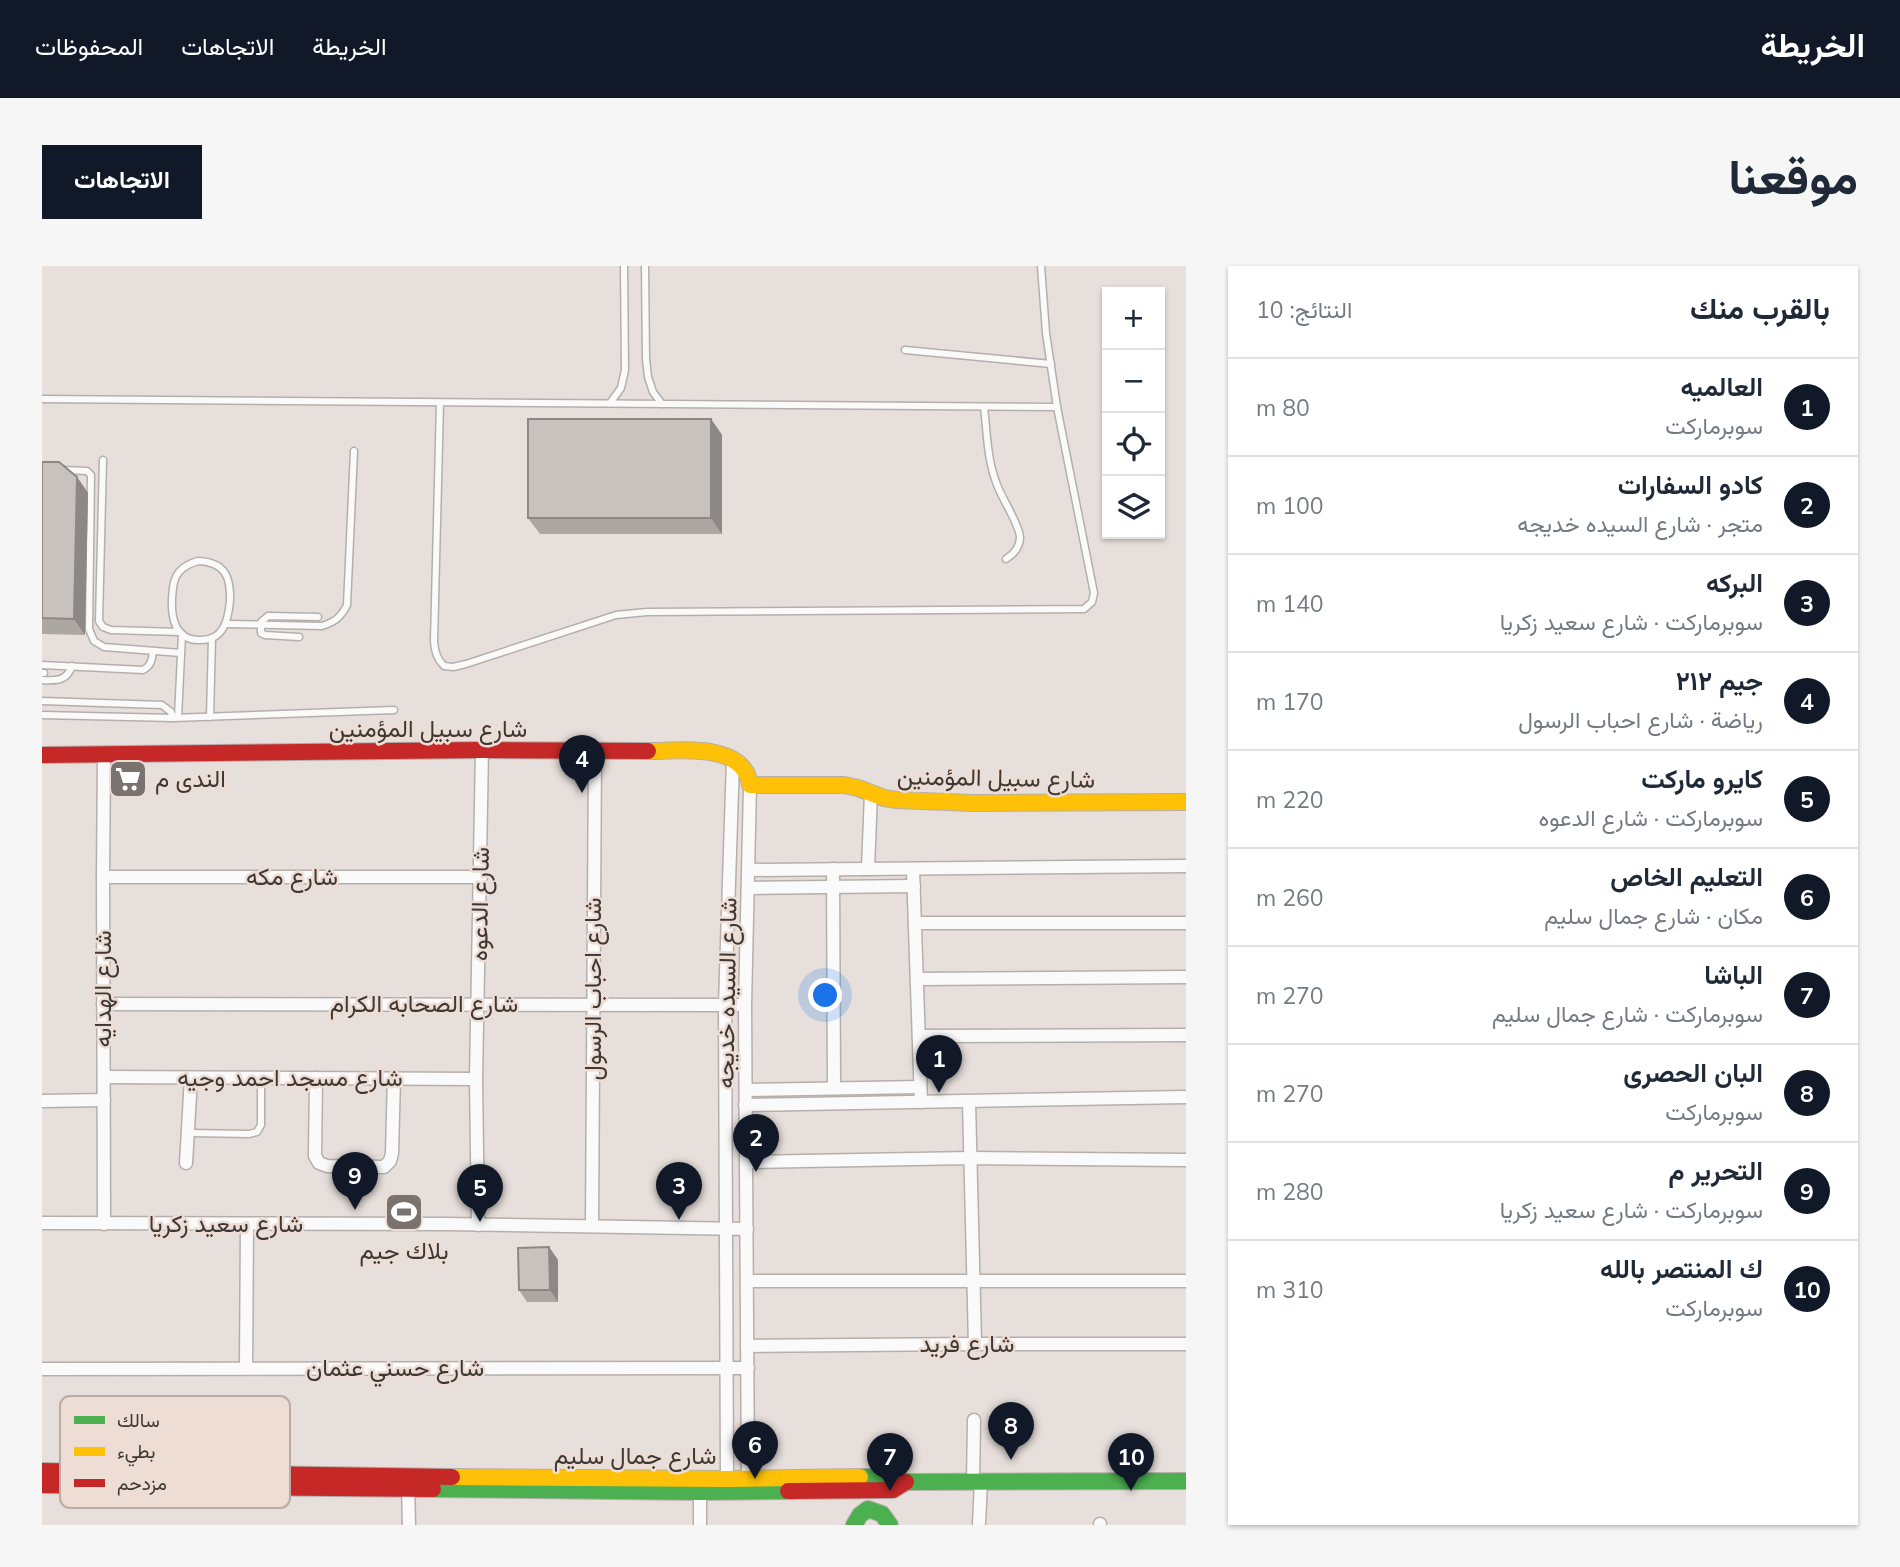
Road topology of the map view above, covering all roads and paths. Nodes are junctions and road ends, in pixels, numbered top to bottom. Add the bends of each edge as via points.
1 (624, 266) edge
2 (645, 266) edge
3 (1041, 266) edge
4 (905, 350) dead end
5 (1051, 364) junction
6 (42, 399) edge
7 (440, 403) junction
8 (610, 403) junction
9 (662, 404) junction
10 (984, 407) junction
11 (1057, 407) junction
12 (354, 451) dead end
13 (103, 460) dead end
14 (55, 470) edge
15 (1006, 559) dead end
16 (318, 617) dead end
17 (227, 624) junction
18 (260, 624) junction
19 (181, 633) junction
20 (299, 637) dead end
21 (212, 638) junction
22 (153, 651) junction
23 (181, 653) junction
24 (42, 665) edge
25 (72, 666) junction
26 (43, 675) edge
27 (42, 701) edge
28 (394, 710) dead end
29 (42, 715) edge
30 (210, 717) junction
31 (176, 718) junction
32 (482, 750) junction
33 (595, 752) junction
34 (104, 754) junction
35 (42, 755) edge
36 (733, 760) junction
37 (750, 785) junction
38 (871, 793) junction
39 (1186, 802) edge
40 (1186, 866) edge
41 (833, 869) junction
42 (868, 869) junction
43 (749, 870) junction
44 (913, 870) junction
45 (103, 877) junction
46 (481, 877) junction
47 (833, 886) junction
48 (914, 886) junction
49 (749, 888) junction
50 (915, 923) junction
51 (1186, 923) edge
52 (1186, 977) edge
53 (917, 979) junction
54 (725, 1003) junction
55 (103, 1004) junction
56 (478, 1004) junction
57 (592, 1004) junction
58 (745, 1004) junction
59 (1186, 1035) edge
60 (919, 1036) junction
61 (104, 1077) junction
62 (316, 1077) junction
63 (191, 1078) junction
64 (261, 1078) junction
65 (394, 1078) junction
66 (476, 1079) junction
67 (920, 1087) junction
68 (834, 1088) junction
69 (746, 1090) junction
70 (1186, 1097) edge
71 (104, 1100) junction
72 (42, 1101) edge
73 (921, 1102) junction
74 (968, 1102) junction
75 (746, 1105) junction
76 (188, 1133) junction
77 (970, 1158) junction
78 (1186, 1160) edge
79 (747, 1162) junction
80 (186, 1163) dead end
81 (42, 1223) edge
82 (104, 1224) junction
83 (247, 1224) junction
84 (478, 1225) junction
85 (592, 1226) junction
86 (726, 1229) junction
87 (747, 1229) junction
88 (747, 1281) junction
89 (974, 1281) junction
90 (1186, 1281) edge
91 (975, 1344) junction
92 (1186, 1345) edge
93 (747, 1346) junction
94 (246, 1368) junction
95 (726, 1368) junction
96 (748, 1368) junction
97 (42, 1369) edge
98 (974, 1420) dead end
99 (42, 1471) edge
100 (60, 1472) edge
101 (290, 1479) edge
102 (727, 1479) junction
103 (748, 1479) junction
104 (1186, 1481) edge
105 (977, 1482) junction
106 (408, 1483) junction
107 (898, 1483) junction
108 (290, 1484) edge
109 (851, 1484) junction
110 (42, 1485) edge
111 (60, 1485) edge
112 (700, 1492) junction
113 (979, 1523) edge
114 (409, 1525) edge
115 (700, 1525) edge
116 (853, 1525) edge
117 (892, 1525) edge

1 - 8 lane via 625,370 621,388
2 - 9 lane via 648,377
3 - 5 lane
4 - 5 lane
5 - 11 lane
6 - 7 lane
7 - 8 lane
7 - 11 lane via 435,650 444,666 453,667 616,615 1084,609 1094,593
8 - 9 lane
9 - 10 lane
10 - 11 lane
10 - 15 lane via 991,465 1019,533 1018,548
12 - 18 lane via 347,605 342,615 322,626
13 - 19 lane via 99,621 111,630
14 - 22 lane via 91,475 89,629 94,641 104,647
16 - 18 lane via 268,616
17 - 18 lane
17 - 19 lane via 229,580 213,563 198,561 184,567 175,579 172,614
17 - 21 lane
18 - 20 lane via 265,635
19 - 21 lane via 199,641
19 - 23 lane
21 - 30 lane
22 - 23 lane
22 - 25 lane via 143,670
23 - 31 lane
24 - 25 lane
25 - 26 lane via 62,679
27 - 31 lane via 162,705
28 - 30 lane
29 - 31 lane
30 - 31 lane
32 - 33 main road, شارع سبيل المؤمنين
32 - 34 main road, شارع سبيل المؤمنين
32 - 46 street, شارع الدعوه
33 - 36 main road, شارع سبيل المؤمنين via 699,751
33 - 57 street, شارع احباب الرسول
34 - 35 main road, شارع سبيل المؤمنين
34 - 45 street, شارع الهدايه
36 - 37 main road via 748,772
36 - 54 street, شارع السيده خديجه
37 - 38 main road, شارع سبيل المؤمنين via 844,785
37 - 43 street, شارع السيده خديجه
38 - 39 main road, شارع سبيل المؤمنين via 884,798 973,803
38 - 42 street
40 - 44 street
41 - 42 street
41 - 43 street
41 - 47 street
42 - 44 street
43 - 49 street, شارع السيده خديجه
44 - 48 street
45 - 46 street, شارع مكه
45 - 55 street, شارع الهدايه
46 - 56 street, شارع الدعوه
47 - 48 street
47 - 49 street
47 - 68 street
48 - 50 street
49 - 58 street, شارع السيده خديجه
50 - 51 street
50 - 53 street
52 - 53 street
53 - 60 street
54 - 57 street, شارع الصحابه الكرام
54 - 58 street, شارع الصحابه الكرام
54 - 86 street, شارع السيده خديجه
55 - 56 street, شارع الصحابه الكرام
55 - 61 street, شارع الهدايه
56 - 57 street, شارع الصحابه الكرام
56 - 66 street, شارع الدعوه
57 - 85 street, شارع احباب الرسول
58 - 69 street, شارع السيده خديجه
59 - 60 street
60 - 67 street
61 - 63 street, شارع مسجد احمد وجيه
61 - 71 street, شارع الهدايه
62 - 64 street, شارع مسجد احمد وجيه
62 - 65 street, شارع مسجد احمد وجيه
62 - 65 street via 315,1156 319,1163 384,1167 392,1153
63 - 64 street, شارع مسجد احمد وجيه
63 - 76 street
64 - 76 lane via 257,1132
65 - 66 street, شارع مسجد احمد وجيه
66 - 84 street, شارع الدعوه
67 - 68 street
67 - 73 street
68 - 69 street
69 - 75 street, شارع السيده خديجه
70 - 74 street
71 - 72 street
71 - 82 street, شارع الهدايه
73 - 74 street
73 - 75 street
74 - 77 street
75 - 79 street, شارع السيده خديجه
76 - 80 street
77 - 78 street
77 - 79 street
77 - 89 street
79 - 87 street, شارع السيده خديجه
81 - 82 street, شارع سعيد زكريا
82 - 83 street, شارع سعيد زكريا
83 - 84 street, شارع سعيد زكريا
83 - 94 street
84 - 85 street, شارع سعيد زكريا
85 - 86 street, شارع سعيد زكريا
86 - 87 street, شارع سعيد زكريا
86 - 95 street, شارع السيده خديجه
87 - 88 street, شارع السيده خديجه
88 - 89 street
88 - 93 street, شارع السيده خديجه
89 - 90 street
89 - 91 street
91 - 92 street, شارع فريد
91 - 93 street, شارع فريد
93 - 96 street, شارع السيده خديجه
94 - 95 street, شارع حسني عثمان
94 - 97 street, شارع حسني عثمان
95 - 96 street, شارع حسني عثمان
95 - 102 street, شارع السيده خديجه
96 - 103 street, شارع السيده خديجه
98 - 105 street
99 - 100 main road, شارع جمال سليم
101 - 106 main road, شارع جمال سليم
102 - 103 main road, شارع جمال سليم
102 - 106 main road, شارع جمال سليم
103 - 109 main road, شارع جمال سليم
104 - 105 main road, شارع جمال سليم
105 - 107 main road, شارع جمال سليم
105 - 113 street
106 - 108 main road, شارع جمال سليم
106 - 112 main road, شارع جمال سليم
106 - 114 street
107 - 109 main road, شارع جمال سليم
107 - 117 main road
109 - 112 main road, شارع جمال سليم
109 - 116 main road
110 - 111 main road, شارع جمال سليم
112 - 115 street
116 - 117 main road via 868,1509 881,1512

